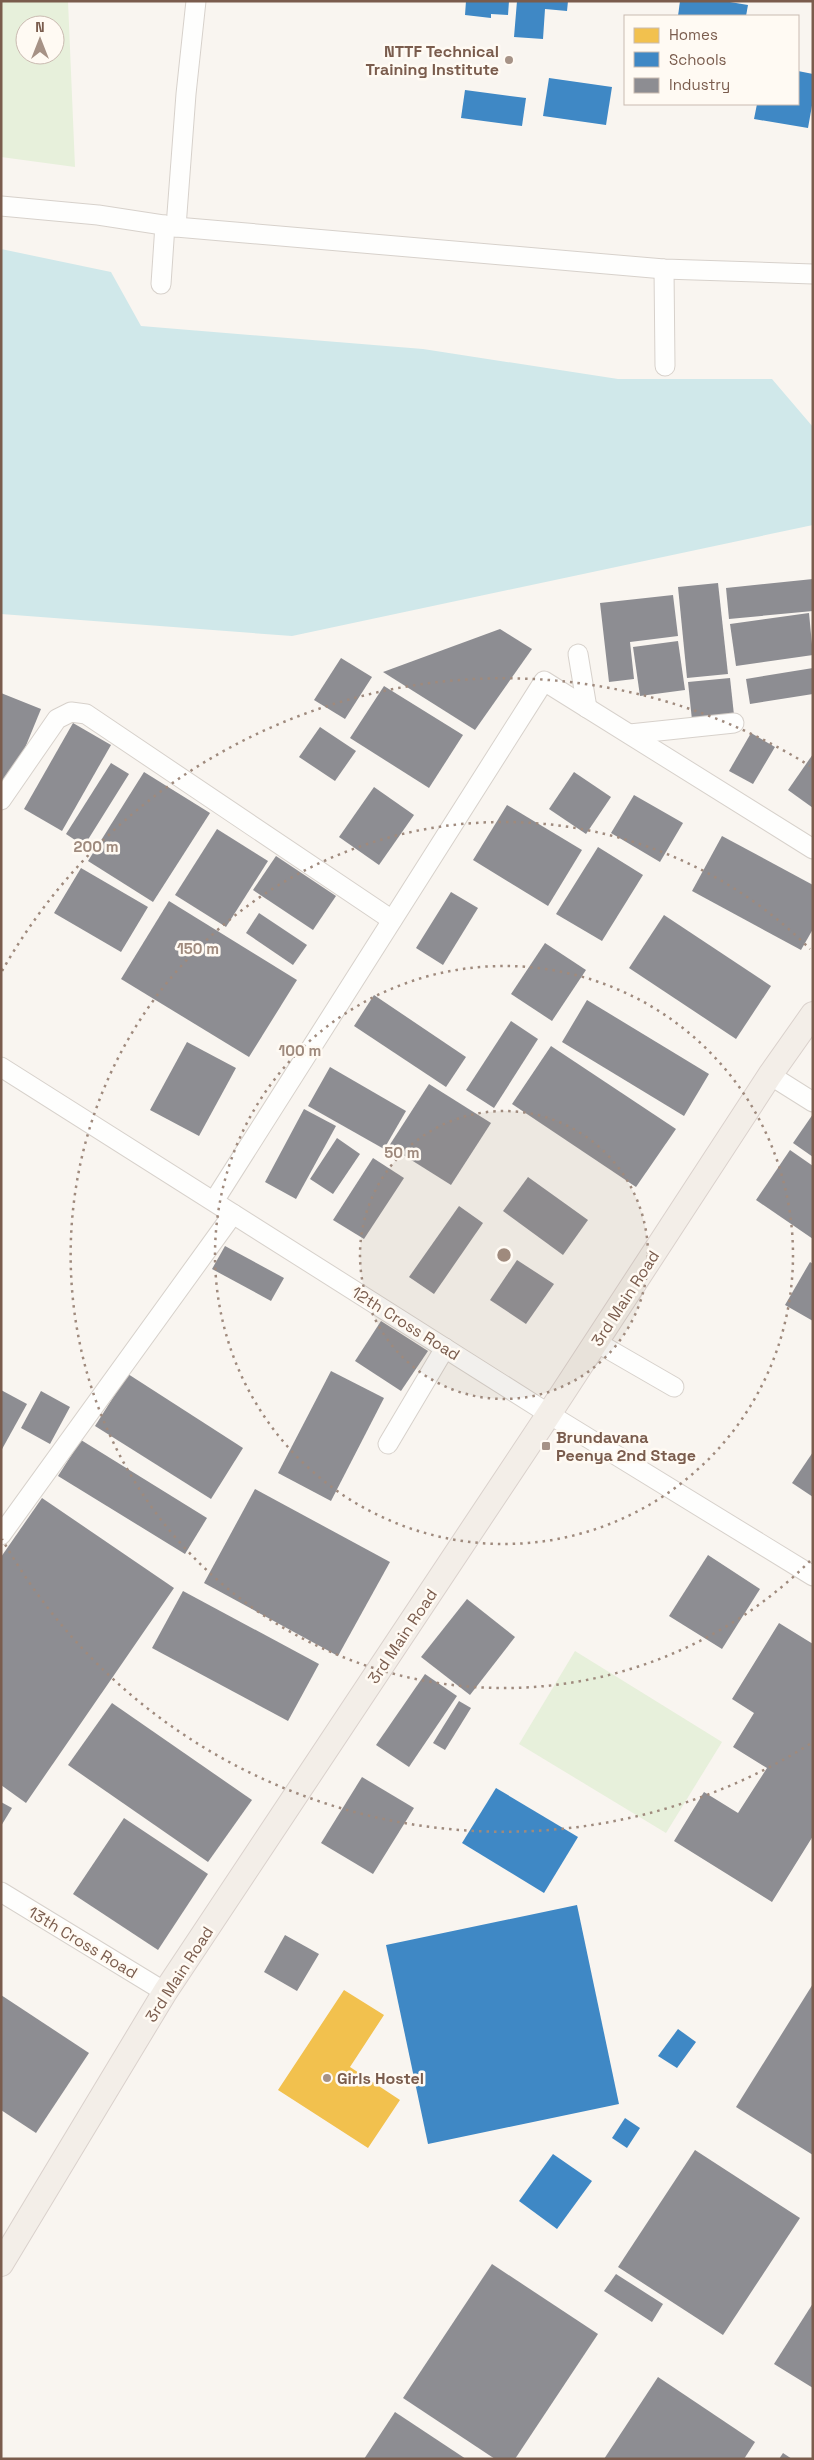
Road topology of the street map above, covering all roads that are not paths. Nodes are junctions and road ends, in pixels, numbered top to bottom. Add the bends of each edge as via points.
1 (196, 1) edge
2 (1, 206) edge
3 (171, 226) junction
4 (664, 269) junction
5 (813, 274) edge
6 (161, 284) dead end
7 (665, 366) dead end
8 (578, 654) dead end
9 (587, 708) junction
10 (734, 723) dead end
11 (630, 734) junction
12 (1, 800) edge
13 (813, 849) edge
14 (392, 920) junction
15 (813, 1014) edge
16 (1, 1067) edge
17 (770, 1075) junction
18 (813, 1102) edge
19 (214, 1202) junction
20 (233, 1214) junction
21 (596, 1342) junction
22 (445, 1348) junction
23 (674, 1387) dead end
24 (550, 1414) junction
25 (388, 1444) dead end
26 (1, 1536) edge
27 (813, 1576) edge
28 (1, 1892) edge
29 (166, 1992) junction
30 (1, 2264) edge

1 - 3 street
2 - 3 street
3 - 4 street
3 - 6 street
4 - 5 street
4 - 7 street
8 - 9 street
9 - 11 street
9 - 14 street via 544,680
10 - 11 street
11 - 13 street
12 - 14 street via 56,720 71,712 86,714
14 - 19 street
15 - 17 main road, 3rd Main Road
16 - 19 street, 12th Cross Road
17 - 18 street
17 - 21 main road, 3rd Main Road
19 - 20 street, 12th Cross Road
20 - 22 street, 12th Cross Road
20 - 26 street
21 - 23 street
21 - 24 main road, 3rd Main Road
22 - 24 street, 12th Cross Road
22 - 25 street
24 - 27 street, 12th Cross Road
24 - 29 main road, 3rd Main Road
28 - 29 street, 13th Cross Road
29 - 30 main road, 3rd Main Road

